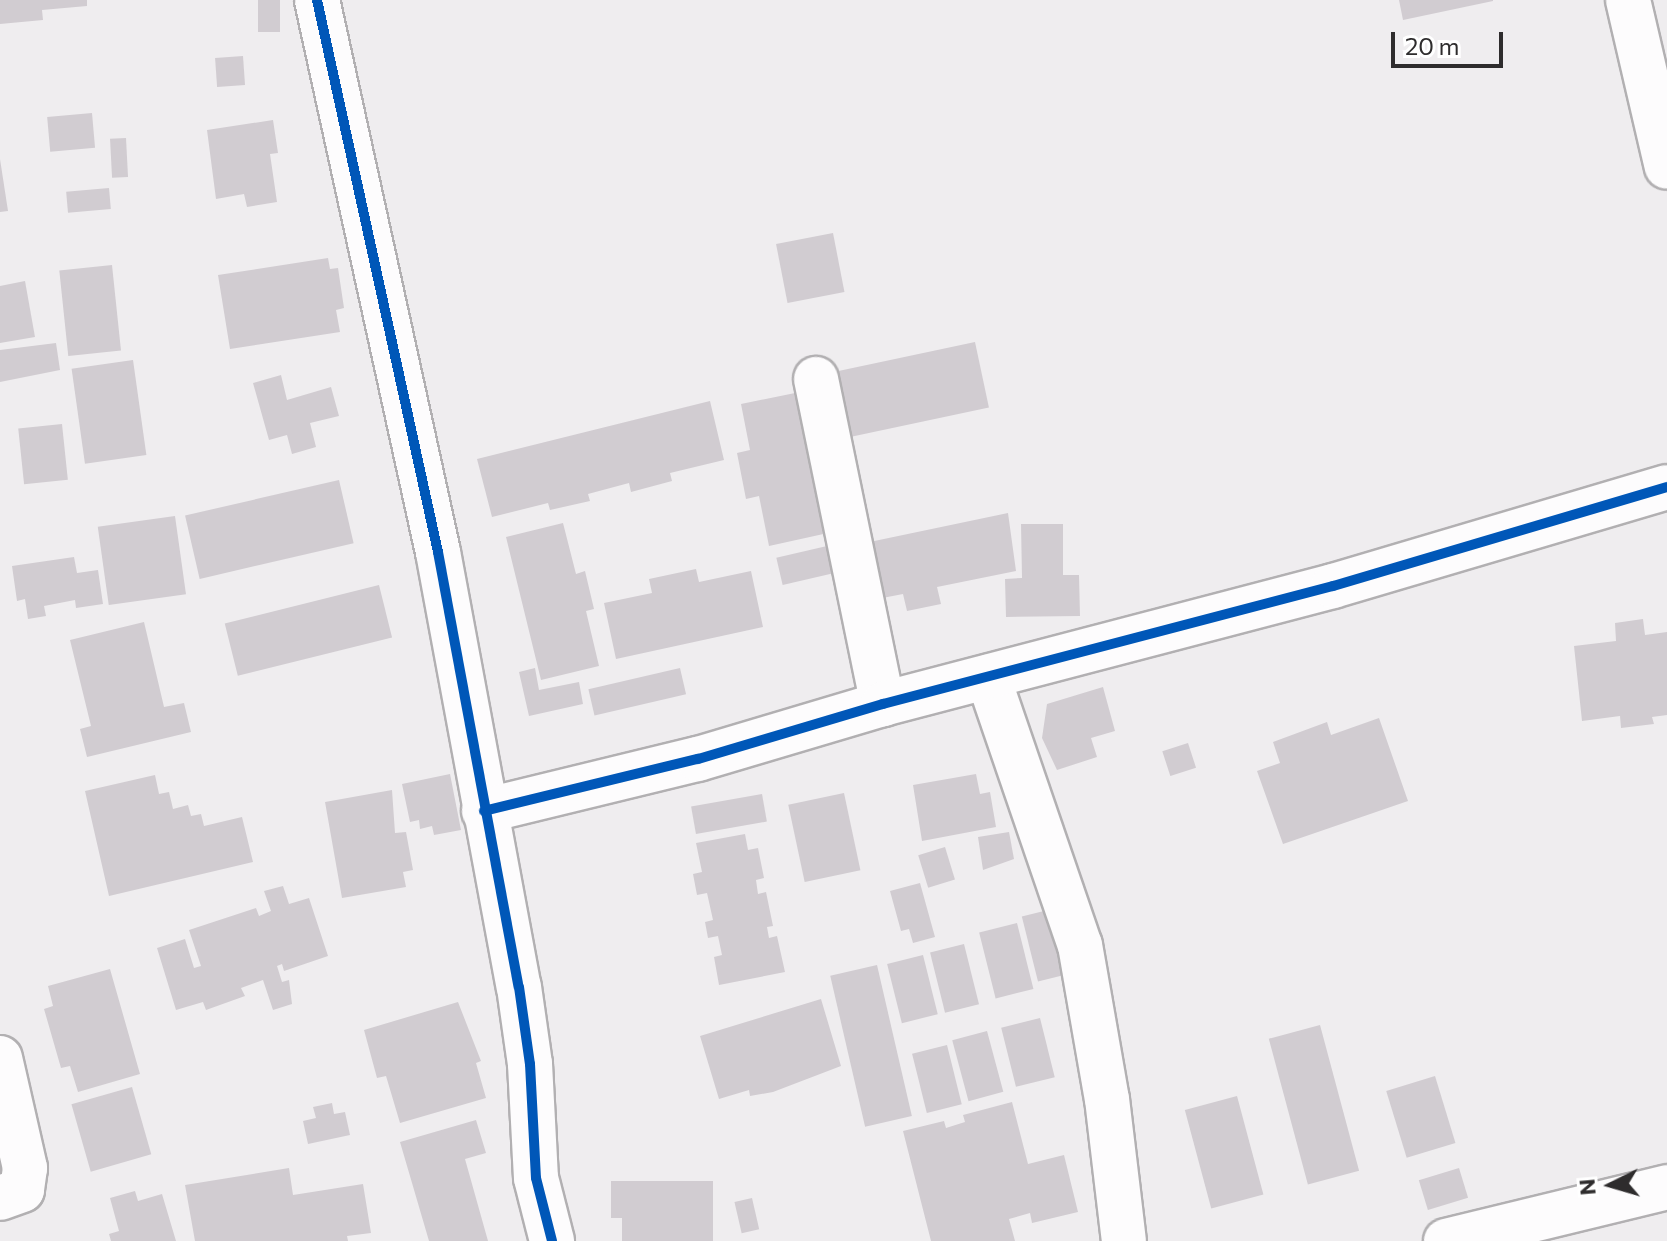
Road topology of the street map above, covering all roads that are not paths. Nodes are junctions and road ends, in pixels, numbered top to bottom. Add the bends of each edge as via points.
1 (317, 0) edge
2 (1628, 0) edge
3 (1667, 167) edge
4 (816, 379) dead end
5 (1667, 487) edge
6 (988, 677) junction
7 (883, 704) junction
8 (484, 811) junction
9 (0, 1058) edge
10 (1667, 1187) edge
11 (0, 1198) edge
12 (1473, 1238) edge
13 (552, 1241) edge
14 (1124, 1241) edge

1 - 8 street via 438,552
2 - 3 street
4 - 7 street
5 - 6 street via 1333,586
6 - 7 street
6 - 14 street via 1080,945 1107,1099
7 - 8 street via 698,759
8 - 13 street via 519,987 530,1064 536,1178
9 - 11 street via 25,1168 22,1190
10 - 12 street

